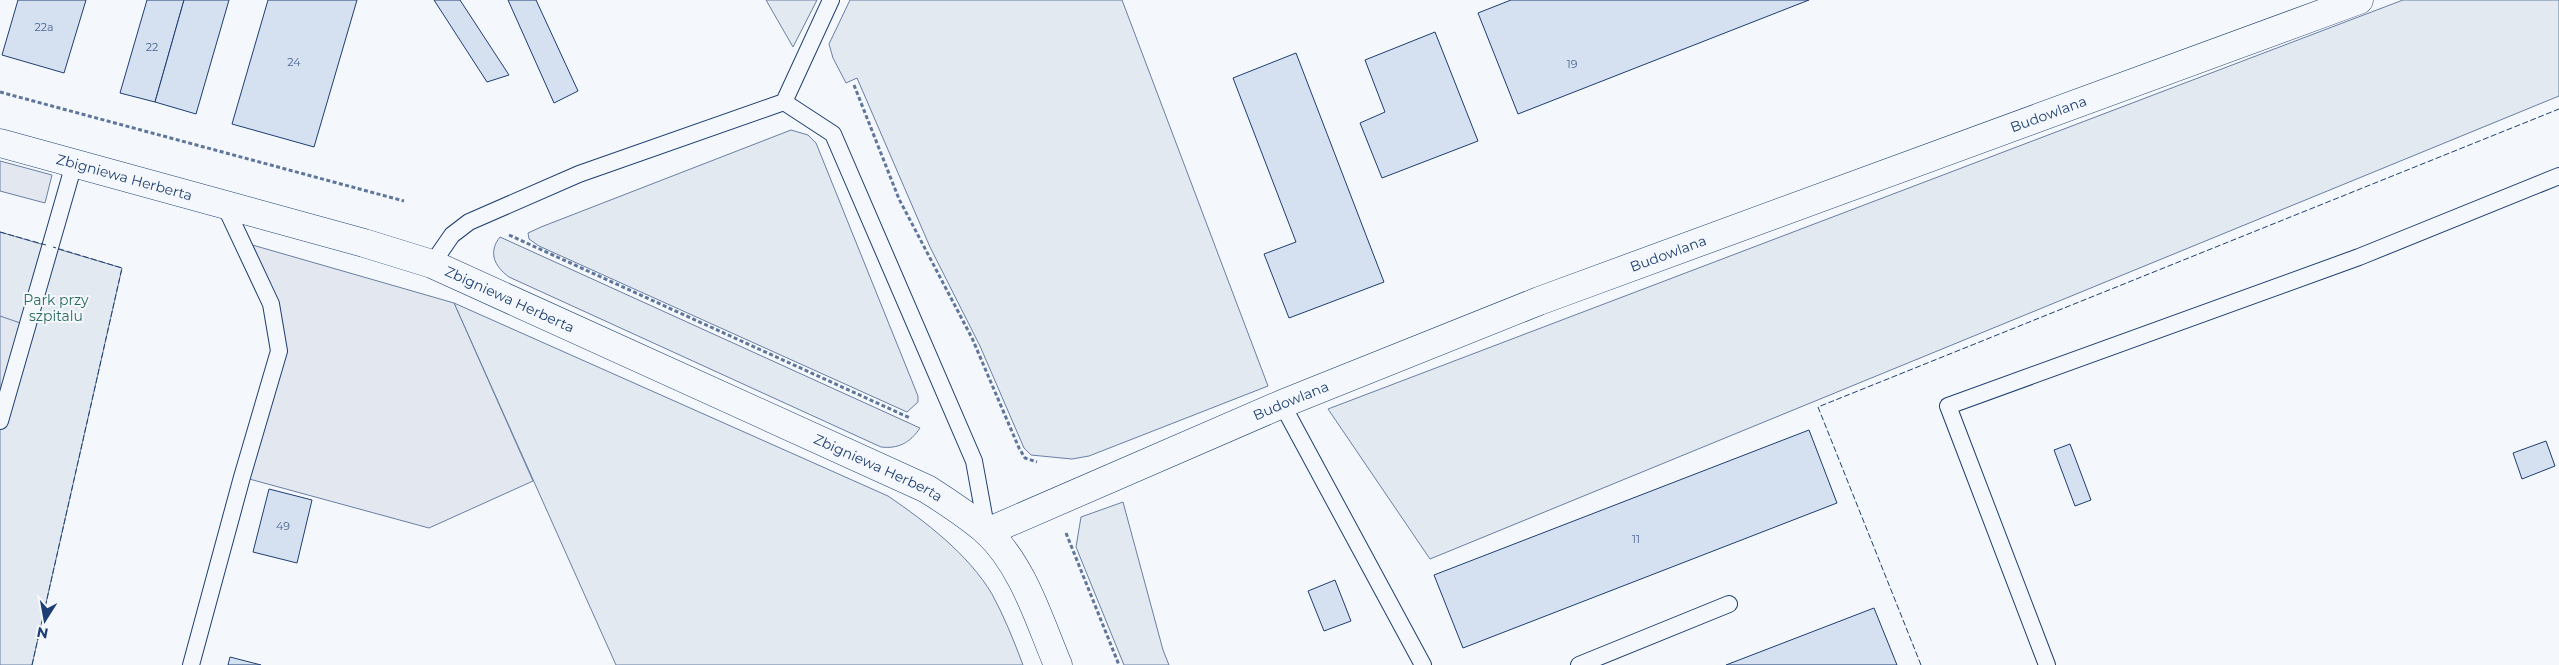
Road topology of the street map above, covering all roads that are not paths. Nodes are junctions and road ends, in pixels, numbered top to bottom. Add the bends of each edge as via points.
1 (831, 0) edge
2 (2359, 0) edge
3 (784, 102) junction
4 (0, 143) edge
5 (74, 164) junction
6 (2559, 176) edge
7 (225, 206) junction
8 (432, 264) junction
9 (1282, 404) junction
10 (0, 421) edge
11 (987, 532) junction
12 (1729, 604) dead end
13 (191, 665) edge
14 (1058, 665) edge
15 (1423, 665) edge
16 (1579, 665) edge
17 (2047, 665) edge

1 - 3 lane
2 - 9 street, Budowlana via 1539,302
3 - 8 lane via 579,174 469,222 452,235
3 - 11 lane via 833,134 974,461
4 - 5 street, Zbigniewa Herberta
5 - 7 street, Zbigniewa Herberta
5 - 10 lane
6 - 17 lane via 2359,257 1948,406
7 - 8 street, Zbigniewa Herberta
7 - 13 lane via 271,304 280,351
8 - 11 street, Zbigniewa Herberta via 927,489
9 - 11 street, Budowlana
9 - 15 lane
11 - 14 street, Zbigniewa Herberta via 1026,588
12 - 16 lane

